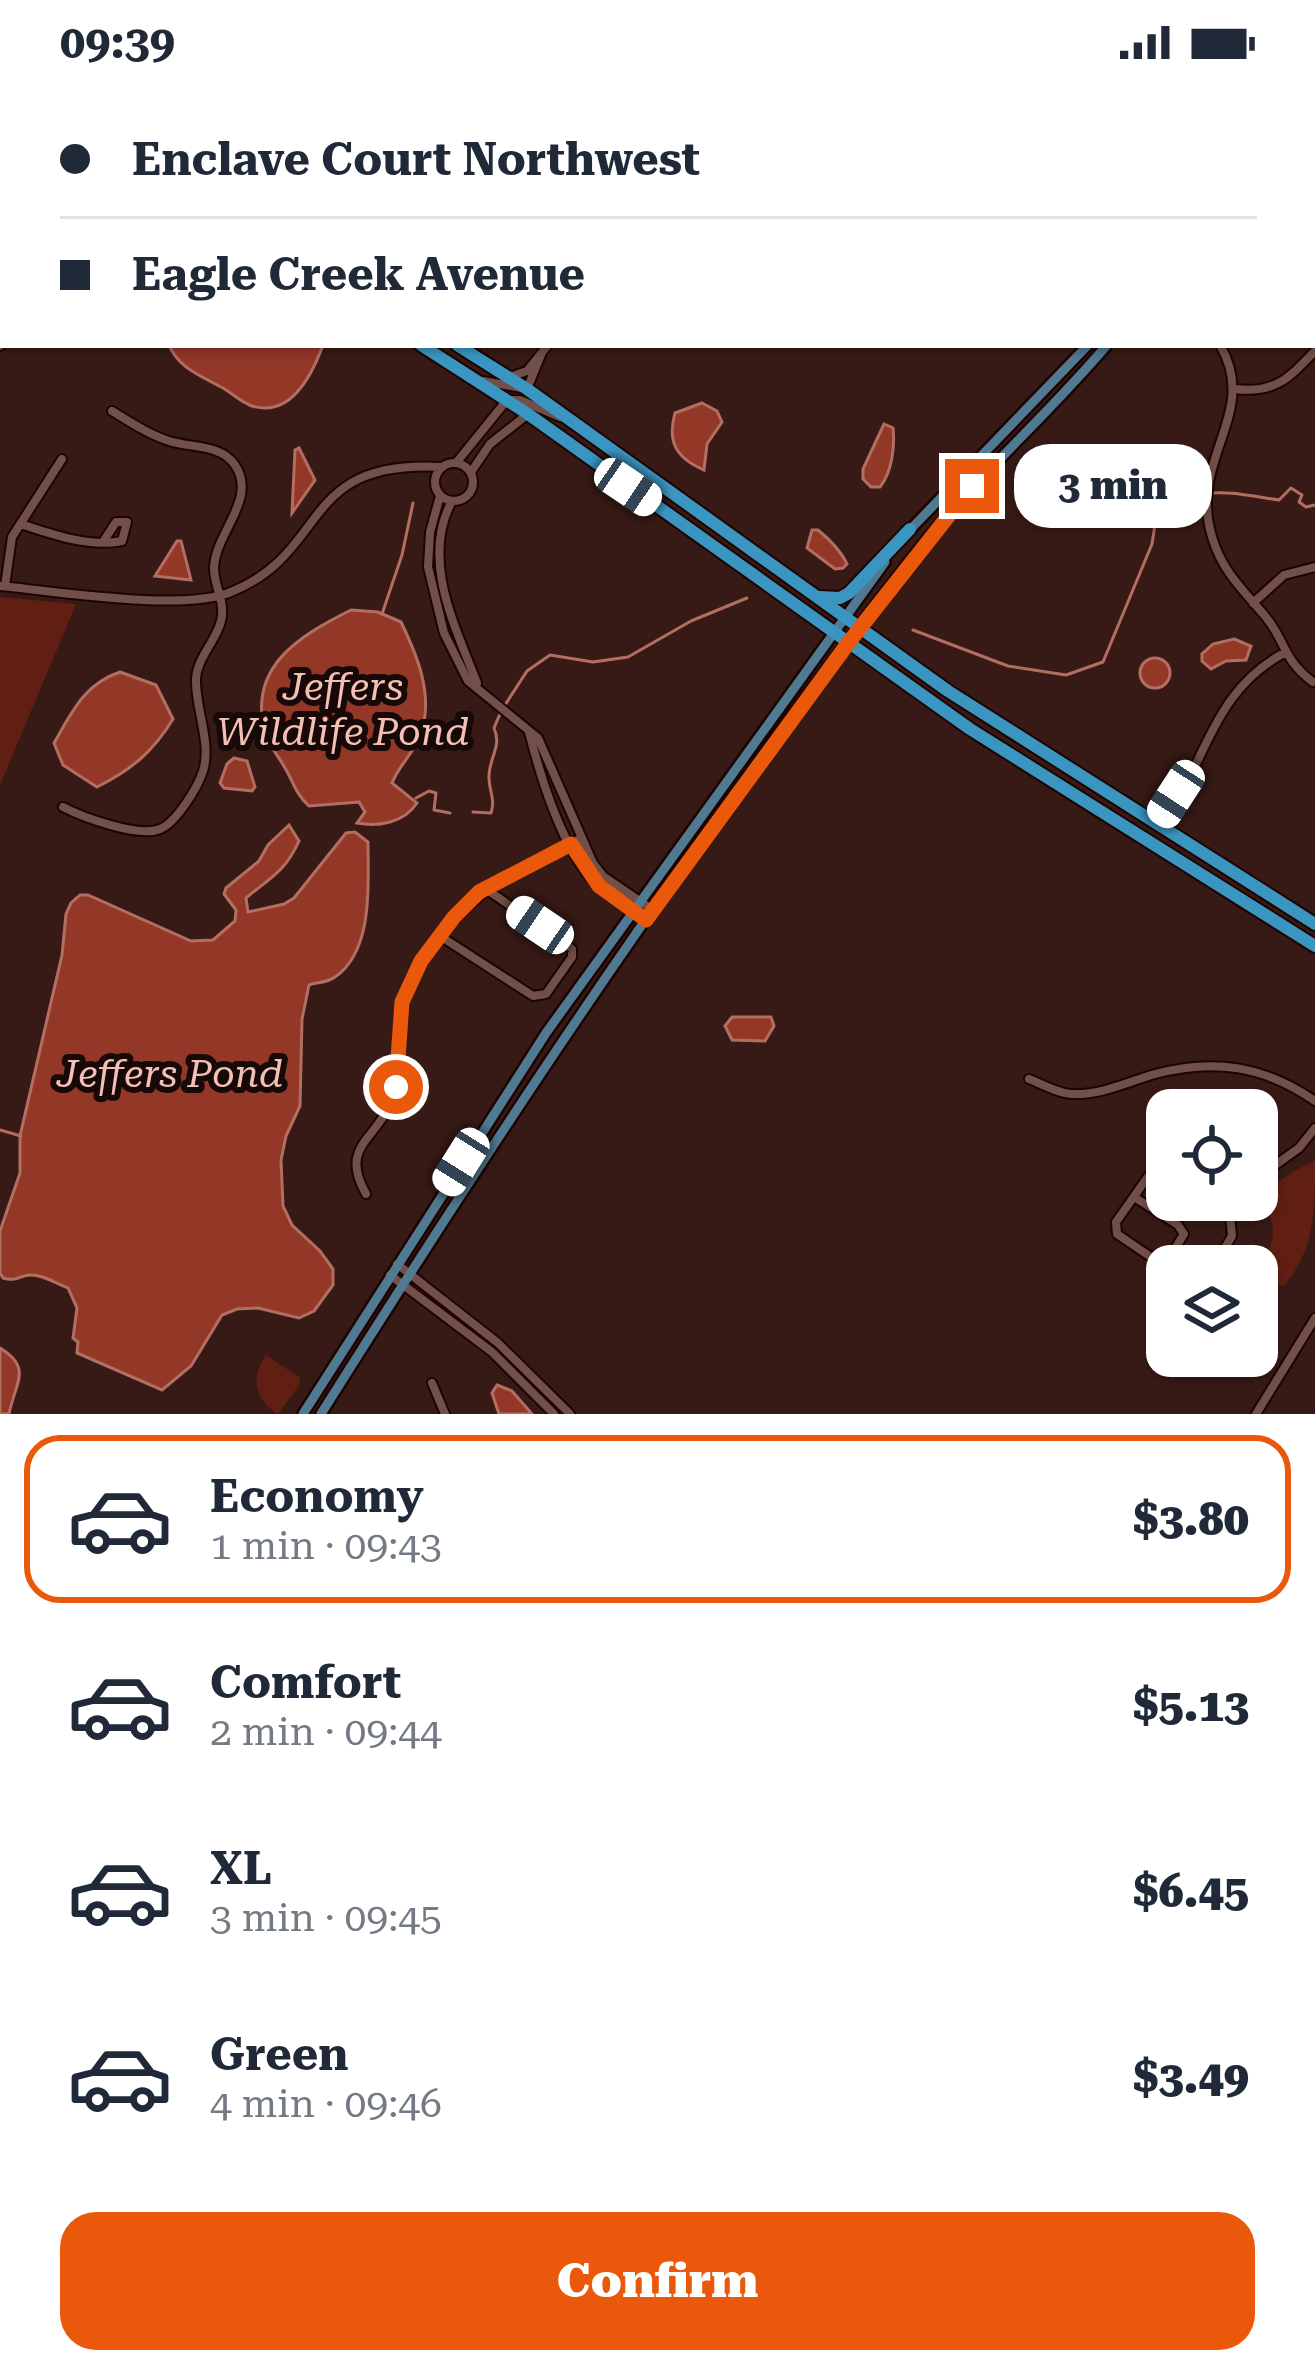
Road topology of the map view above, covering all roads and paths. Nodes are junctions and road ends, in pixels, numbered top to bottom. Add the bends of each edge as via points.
1 (426, 348) edge
2 (462, 348) edge
3 (546, 348) edge
4 (1085, 348) edge
5 (1104, 348) edge
6 (1221, 348) edge
7 (1315, 351) edge
8 (541, 355) junction
9 (472, 377) junction
10 (508, 377) junction
11 (527, 389) junction
12 (1235, 389) junction
13 (507, 400) junction
14 (112, 411) dead end
15 (528, 414) junction
16 (573, 422) junction
17 (62, 459) dead end
18 (456, 463) junction
19 (442, 467) junction
20 (407, 468) junction
21 (471, 472) junction
22 (435, 485) junction
23 (440, 496) junction
24 (452, 502) junction
25 (21, 524) junction
26 (910, 529) junction
27 (103, 542) dead end
28 (1315, 567) edge
29 (3, 586) edge
30 (218, 596) junction
31 (818, 596) junction
32 (1253, 603) junction
33 (846, 617) junction
34 (860, 628) junction
35 (835, 631) junction
36 (849, 642) junction
37 (1283, 653) junction
38 (1312, 682) edge
39 (478, 687) junction
40 (529, 730) junction
41 (63, 807) dead end
42 (1156, 824) junction
43 (581, 838) junction
44 (571, 844) junction
45 (486, 889) junction
46 (635, 905) junction
47 (650, 915) junction
48 (1315, 925) edge
49 (440, 936) junction
50 (1315, 946) edge
51 (1029, 1079) dead end
52 (1315, 1101) edge
53 (1315, 1128) edge
54 (1278, 1163) edge
55 (1146, 1180) edge
56 (366, 1194) dead end
57 (1134, 1197) junction
58 (1178, 1245) edge
59 (1146, 1254) edge
60 (397, 1264) junction
61 (391, 1275) junction
62 (407, 1278) junction
63 (1315, 1318) edge
64 (1312, 1330) edge
65 (432, 1383) dead end
66 (303, 1414) edge
67 (321, 1414) edge
68 (445, 1414) edge
69 (554, 1414) edge
70 (570, 1414) edge
71 (1256, 1414) edge

1 - 9 highway
2 - 10 highway
3 - 8 street
4 - 26 main road
5 - 34 main road via 972,486
6 - 12 street
7 - 12 street via 1270,390
8 - 10 street via 522,375
8 - 11 street
9 - 11 street
9 - 13 highway
10 - 11 highway
11 - 16 highway
12 - 32 street via 1211,462 1208,523 1229,576
13 - 15 highway
13 - 16 street
13 - 18 street
14 - 30 street via 172,442 221,452 238,468 241,498 215,557
15 - 21 street via 490,444
15 - 35 highway
16 - 31 highway
17 - 25 street
18 - 19 street
18 - 21 street
19 - 20 street
19 - 22 street
20 - 22 street
20 - 30 street via 351,480 274,568
21 - 24 street via 472,490
22 - 23 street
23 - 24 street
23 - 39 street via 430,532 434,598 459,666
24 - 39 street via 440,566
25 - 27 street
25 - 29 street
26 - 31 highway via 849,593
26 - 33 main road
28 - 32 street via 1283,575
29 - 30 street via 168,600
30 - 41 street via 221,623 196,677 203,772 179,810 148,831
31 - 33 highway
32 - 37 street
33 - 34 highway
33 - 35 main road
34 - 36 main road
34 - 42 highway
35 - 36 highway
35 - 46 main road
36 - 47 main road
36 - 50 highway
37 - 38 street
37 - 42 street via 1236,688
39 - 40 street
40 - 43 street
40 - 44 street
42 - 48 highway
43 - 44 street
43 - 46 street via 603,876
44 - 45 street
44 - 46 street via 599,886
45 - 49 street
45 - 49 street via 572,949 546,994 533,997
46 - 47 street
46 - 60 main road
47 - 62 main road
49 - 56 street via 402,1002 389,1108 357,1154 356,1177
51 - 52 street via 1069,1095 1208,1064 1260,1071
53 - 54 street
55 - 57 street
57 - 58 street via 1178,1225
57 - 59 street via 1117,1234
60 - 61 main road
60 - 62 street
61 - 62 street
61 - 66 main road
62 - 67 main road
62 - 69 street
62 - 70 street via 498,1343
63 - 64 street
64 - 71 street
65 - 68 street

